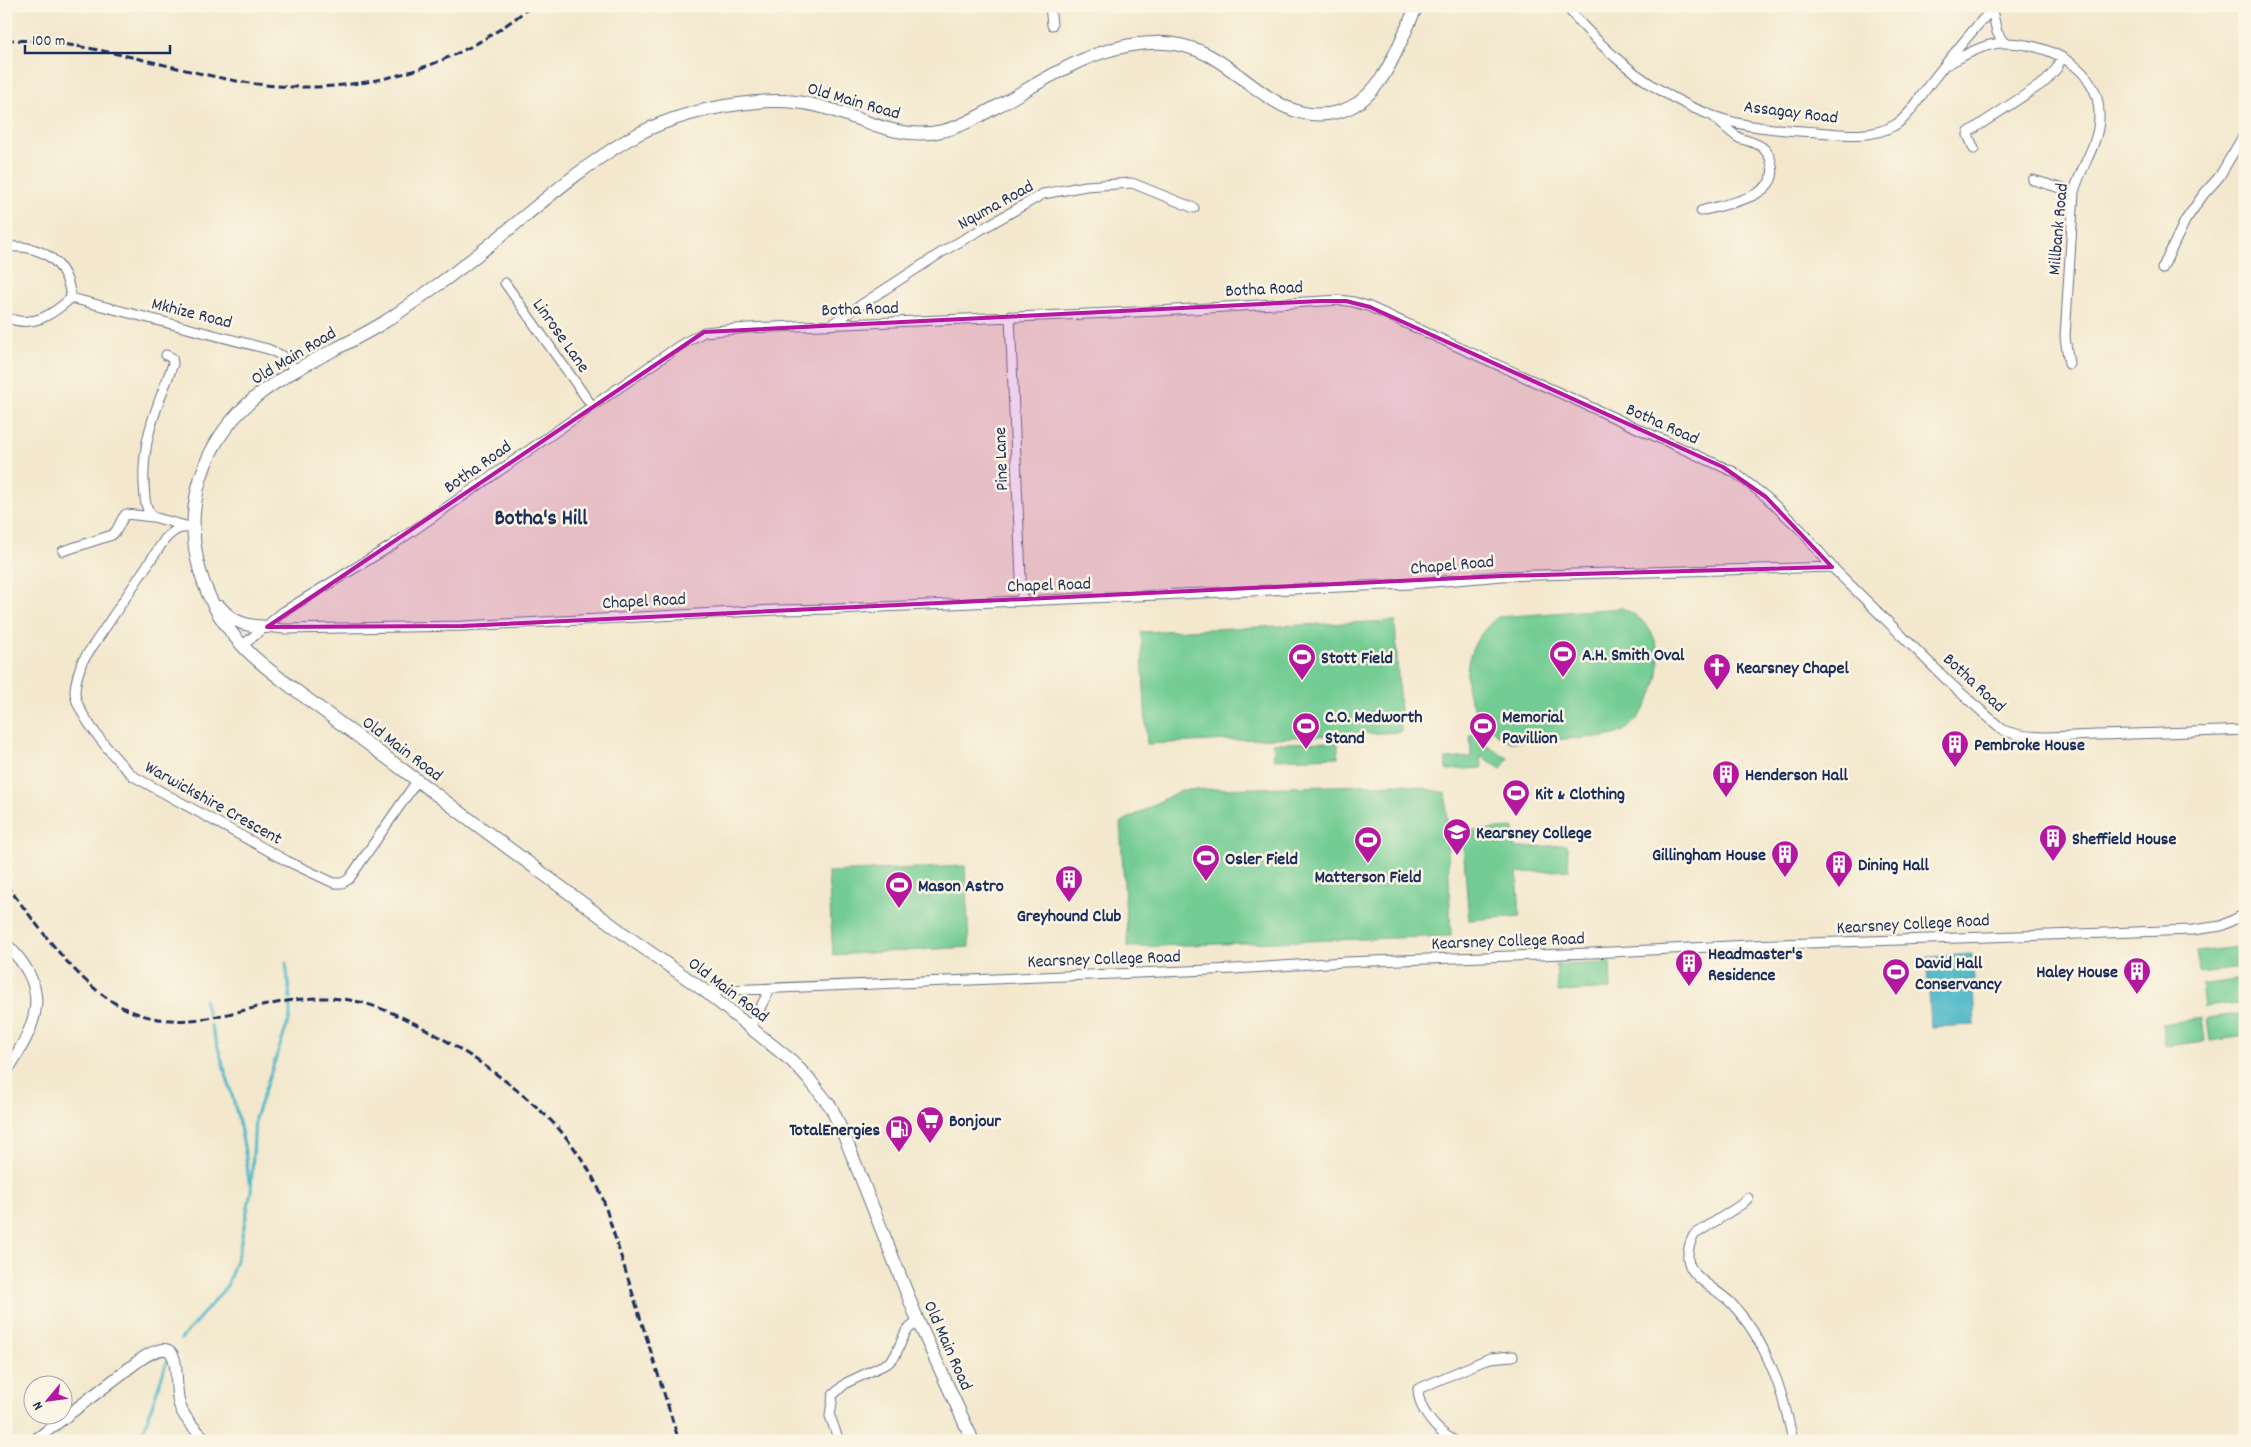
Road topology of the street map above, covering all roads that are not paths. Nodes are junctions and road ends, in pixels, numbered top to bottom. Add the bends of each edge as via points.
1 (1050, 6) edge
2 (1417, 6) edge
3 (1566, 6) edge
4 (1992, 8) edge
5 (1052, 25) dead end
6 (2004, 43) junction
7 (2062, 57) junction
8 (1944, 66) junction
9 (1713, 116) junction
10 (2245, 133) edge
11 (1974, 148) dead end
12 (2033, 180) dead end
13 (2074, 192) junction
14 (1194, 208) dead end
15 (1701, 211) dead end
16 (6, 247) edge
17 (2162, 269) dead end
18 (505, 283) dead end
19 (71, 298) junction
20 (1010, 316) junction
21 (6, 317) edge
22 (830, 326) junction
23 (166, 355) dead end
24 (2069, 364) dead end
25 (296, 371) junction
26 (592, 406) junction
27 (153, 517) junction
28 (194, 529) junction
29 (63, 551) dead end
30 (1832, 567) junction
31 (206, 593) junction
32 (1022, 601) junction
33 (267, 627) junction
34 (242, 646) junction
35 (2245, 730) edge
36 (417, 780) junction
37 (2245, 914) edge
38 (6, 944) edge
39 (770, 989) junction
40 (705, 991) junction
41 (750, 1027) junction
42 (6, 1072) edge
43 (1748, 1198) dead end
44 (918, 1321) junction
45 (1513, 1356) dead end
46 (34, 1441) edge
47 (207, 1441) edge
48 (839, 1441) edge
49 (973, 1441) edge
50 (1455, 1441) edge
51 (1794, 1441) edge

1 - 5 street
2 - 25 main road, Old Main Road via 1377,86 1355,104 1330,114 1306,114 1284,107 1213,58 1197,50 1158,42 1121,46 1097,54 986,112 940,132 913,134 896,131 819,106 796,102 766,101 694,112 650,128 614,149 553,191 514,226 437,285 382,323
3 - 9 street, Assagay Road via 1614,58 1675,98
4 - 6 street via 1997,32
4 - 8 street, Assagay Road
6 - 7 street, Millbank Road via 2039,48
6 - 8 street, Millbank Road via 1973,51
7 - 11 street via 2046,81 1969,132
7 - 13 street, Millbank Road via 2076,66 2088,81 2099,109 2097,139
8 - 9 street, Assagay Road via 1901,121 1868,135 1753,125
9 - 15 street via 1738,137 1763,147 1770,157 1774,174 1771,182 1758,193 1741,201
10 - 17 street via 2219,177 2185,221
12 - 13 street
13 - 24 street, Millbank Road via 2065,337
14 - 22 street, Nquma Road via 1132,183 1086,186 1043,194 947,249
16 - 19 street via 29,247 49,255 62,269 69,283
18 - 26 street, Linrose Lane
19 - 21 street via 58,310 31,322 22,323
19 - 25 street, Mkhize Road via 268,348 285,357
20 - 22 street, Botha Road
20 - 30 street, Botha Road via 1354,302 1734,472 1801,530
20 - 32 street, Pine Lane
22 - 26 street, Botha Road via 704,332
23 - 27 street via 172,358 173,364 144,447 145,503
25 - 28 main road, Old Main Road via 255,398 232,419 220,436 202,474
26 - 33 street, Botha Road via 391,546 283,612
27 - 28 street
27 - 29 street via 126,514 112,535
28 - 31 main road, Old Main Road via 194,546
28 - 36 street, Warwickshire Crescent via 179,528 164,539 82,662 75,692 78,705 116,760 133,776 334,883 349,879
30 - 32 street, Chapel Road via 1502,576 1410,584
30 - 35 street, Botha Road via 1953,686 2003,730 2012,734 2076,736
31 - 33 main road via 235,622
31 - 34 main road, Old Main Road via 224,624
32 - 33 street, Chapel Road via 463,626
33 - 34 street, Botha Road
34 - 36 main road, Old Main Road via 260,663
36 - 40 main road, Old Main Road
37 - 39 street, Kearsney College Road via 2221,926 2193,930 1345,962
38 - 42 street via 25,964 36,996 34,1015 26,1037
39 - 40 street, Kearsney College Road
39 - 41 street
40 - 41 main road, Old Main Road
41 - 44 main road, Old Main Road via 793,1062 831,1107
43 - 51 street via 1694,1235 1688,1249 1688,1262 1693,1271 1731,1304 1762,1347 1779,1386
44 - 48 street via 906,1332 898,1351 888,1363 846,1383 833,1395 830,1416
44 - 49 main road, Old Main Road
45 - 50 street via 1490,1358 1418,1390 1425,1412 1441,1432
46 - 47 street via 150,1352 160,1349 167,1350 177,1364 179,1404 184,1416

